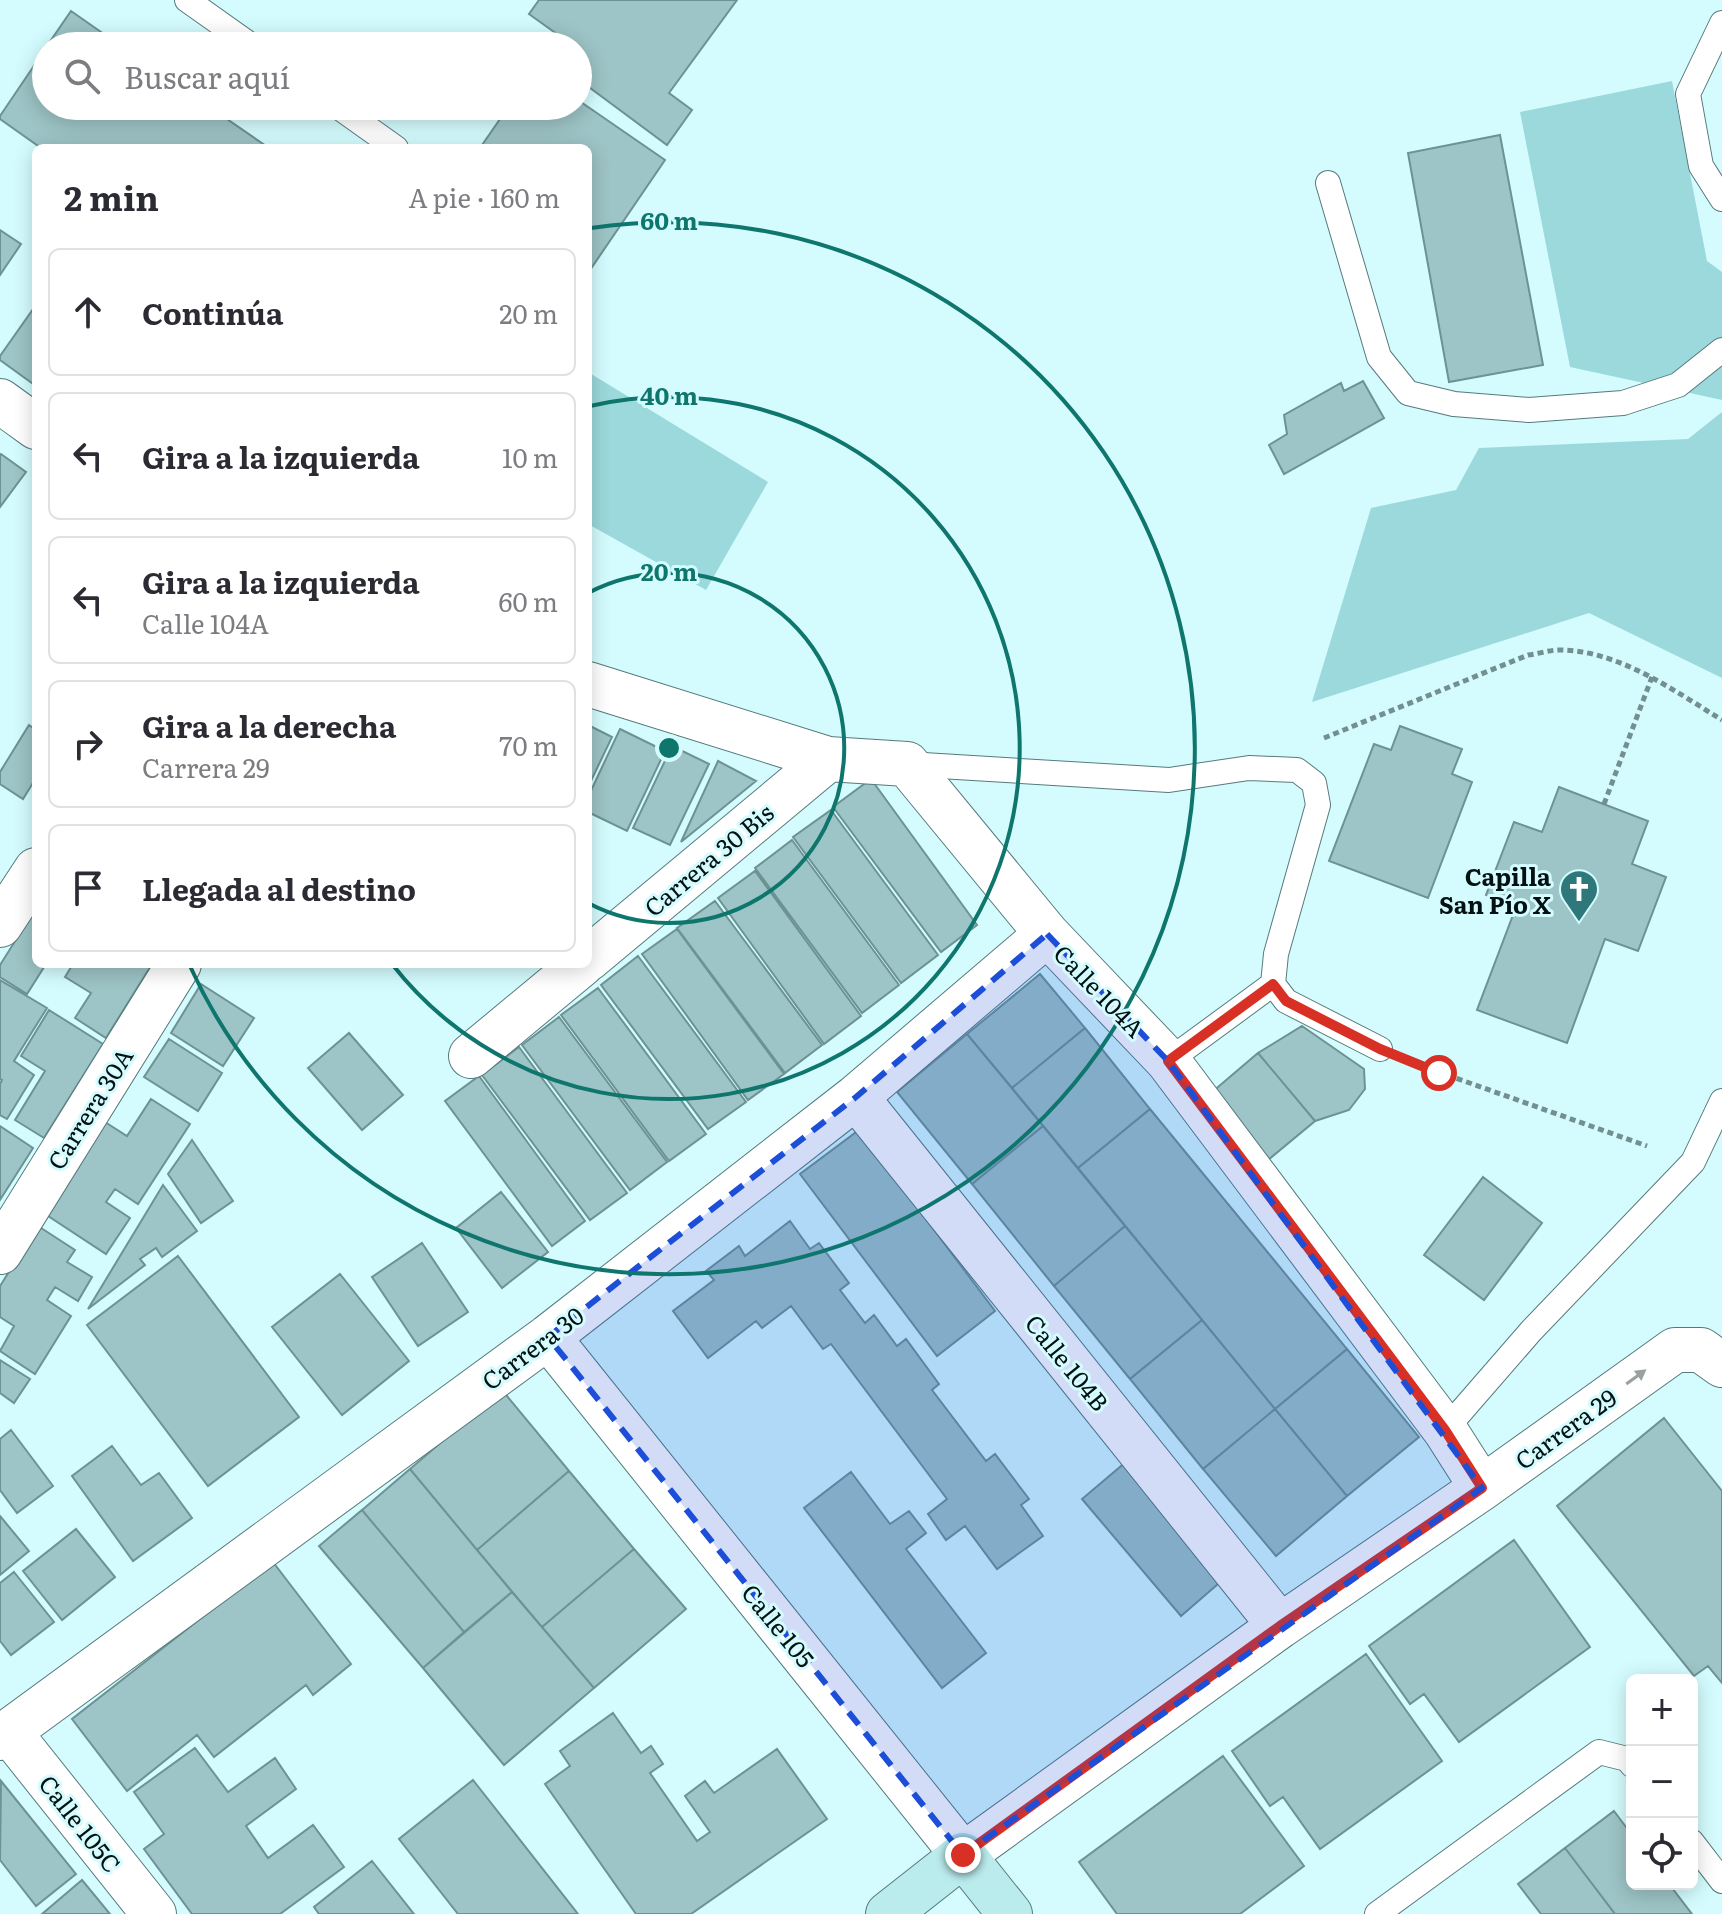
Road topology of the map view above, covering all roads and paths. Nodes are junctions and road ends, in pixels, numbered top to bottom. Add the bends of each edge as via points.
1 (187, 0) edge
2 (1722, 23) edge
3 (232, 32) edge
4 (357, 120) edge
5 (390, 144) edge
6 (1328, 183) dead end
7 (1722, 199) edge
8 (1722, 350) edge
9 (0, 401) edge
10 (32, 424) edge
11 (1652, 677) junction
12 (592, 685) edge
13 (1722, 720) edge
14 (1323, 738) dead end
15 (828, 759) junction
16 (907, 764) junction
17 (1604, 804) dead end
18 (32, 876) edge
19 (0, 925) edge
20 (1047, 934) junction
21 (592, 956) edge
22 (177, 968) edge
23 (577, 968) edge
24 (1273, 984) junction
25 (1380, 1049) joint
26 (471, 1056) dead end
27 (1168, 1061) junction
28 (856, 1097) junction
29 (1722, 1101) edge
30 (1693, 1162) junction
31 (0, 1252) edge
32 (548, 1337) junction
33 (1711, 1358) edge
34 (1445, 1430) junction
35 (1482, 1488) junction
36 (1280, 1626) junction
37 (4, 1735) edge
38 (1626, 1759) edge
39 (1698, 1850) edge
40 (963, 1855) junction
41 (1722, 1881) edge
42 (154, 1914) edge
43 (888, 1914) edge
44 (1010, 1914) edge
45 (1377, 1914) edge

1 - 3 lane
2 - 7 lane via 1688,94 1701,166
4 - 5 lane
6 - 8 lane via 1379,357 1408,393 1454,404 1529,410 1623,403 1678,385
9 - 10 street
11 - 13 path
11 - 14 path via 1594,655 1558,650 1528,655
11 - 17 path
12 - 15 street
15 - 16 street
15 - 21 street, Carrera 30 Bis
16 - 20 street, Calle 104A
16 - 24 lane via 1169,780 1249,768 1297,770 1314,783 1318,805 1276,954
18 - 19 street
20 - 27 street, Calle 104A
20 - 28 street, Carrera 30
22 - 31 street, Carrera 30A
23 - 26 street
24 - 25 lane via 1286,1001
24 - 27 lane
25 - 30 path
27 - 34 street, Calle 104A
28 - 32 street, Carrera 30
28 - 36 street, Calle 104B
29 - 30 lane
30 - 34 lane via 1531,1331
32 - 37 street, Carrera 30
32 - 40 street, Calle 105
35 -> 33 street, Carrera 29 via 1675,1350
34 - 35 street, Calle 104A
35 - 36 street, Carrera 29
36 - 40 street, Carrera 29
37 - 42 street, Calle 105C
38 - 45 lane via 1599,1752
39 - 41 lane
40 - 43 street, Carrera 29
40 - 44 street, Calle 105

